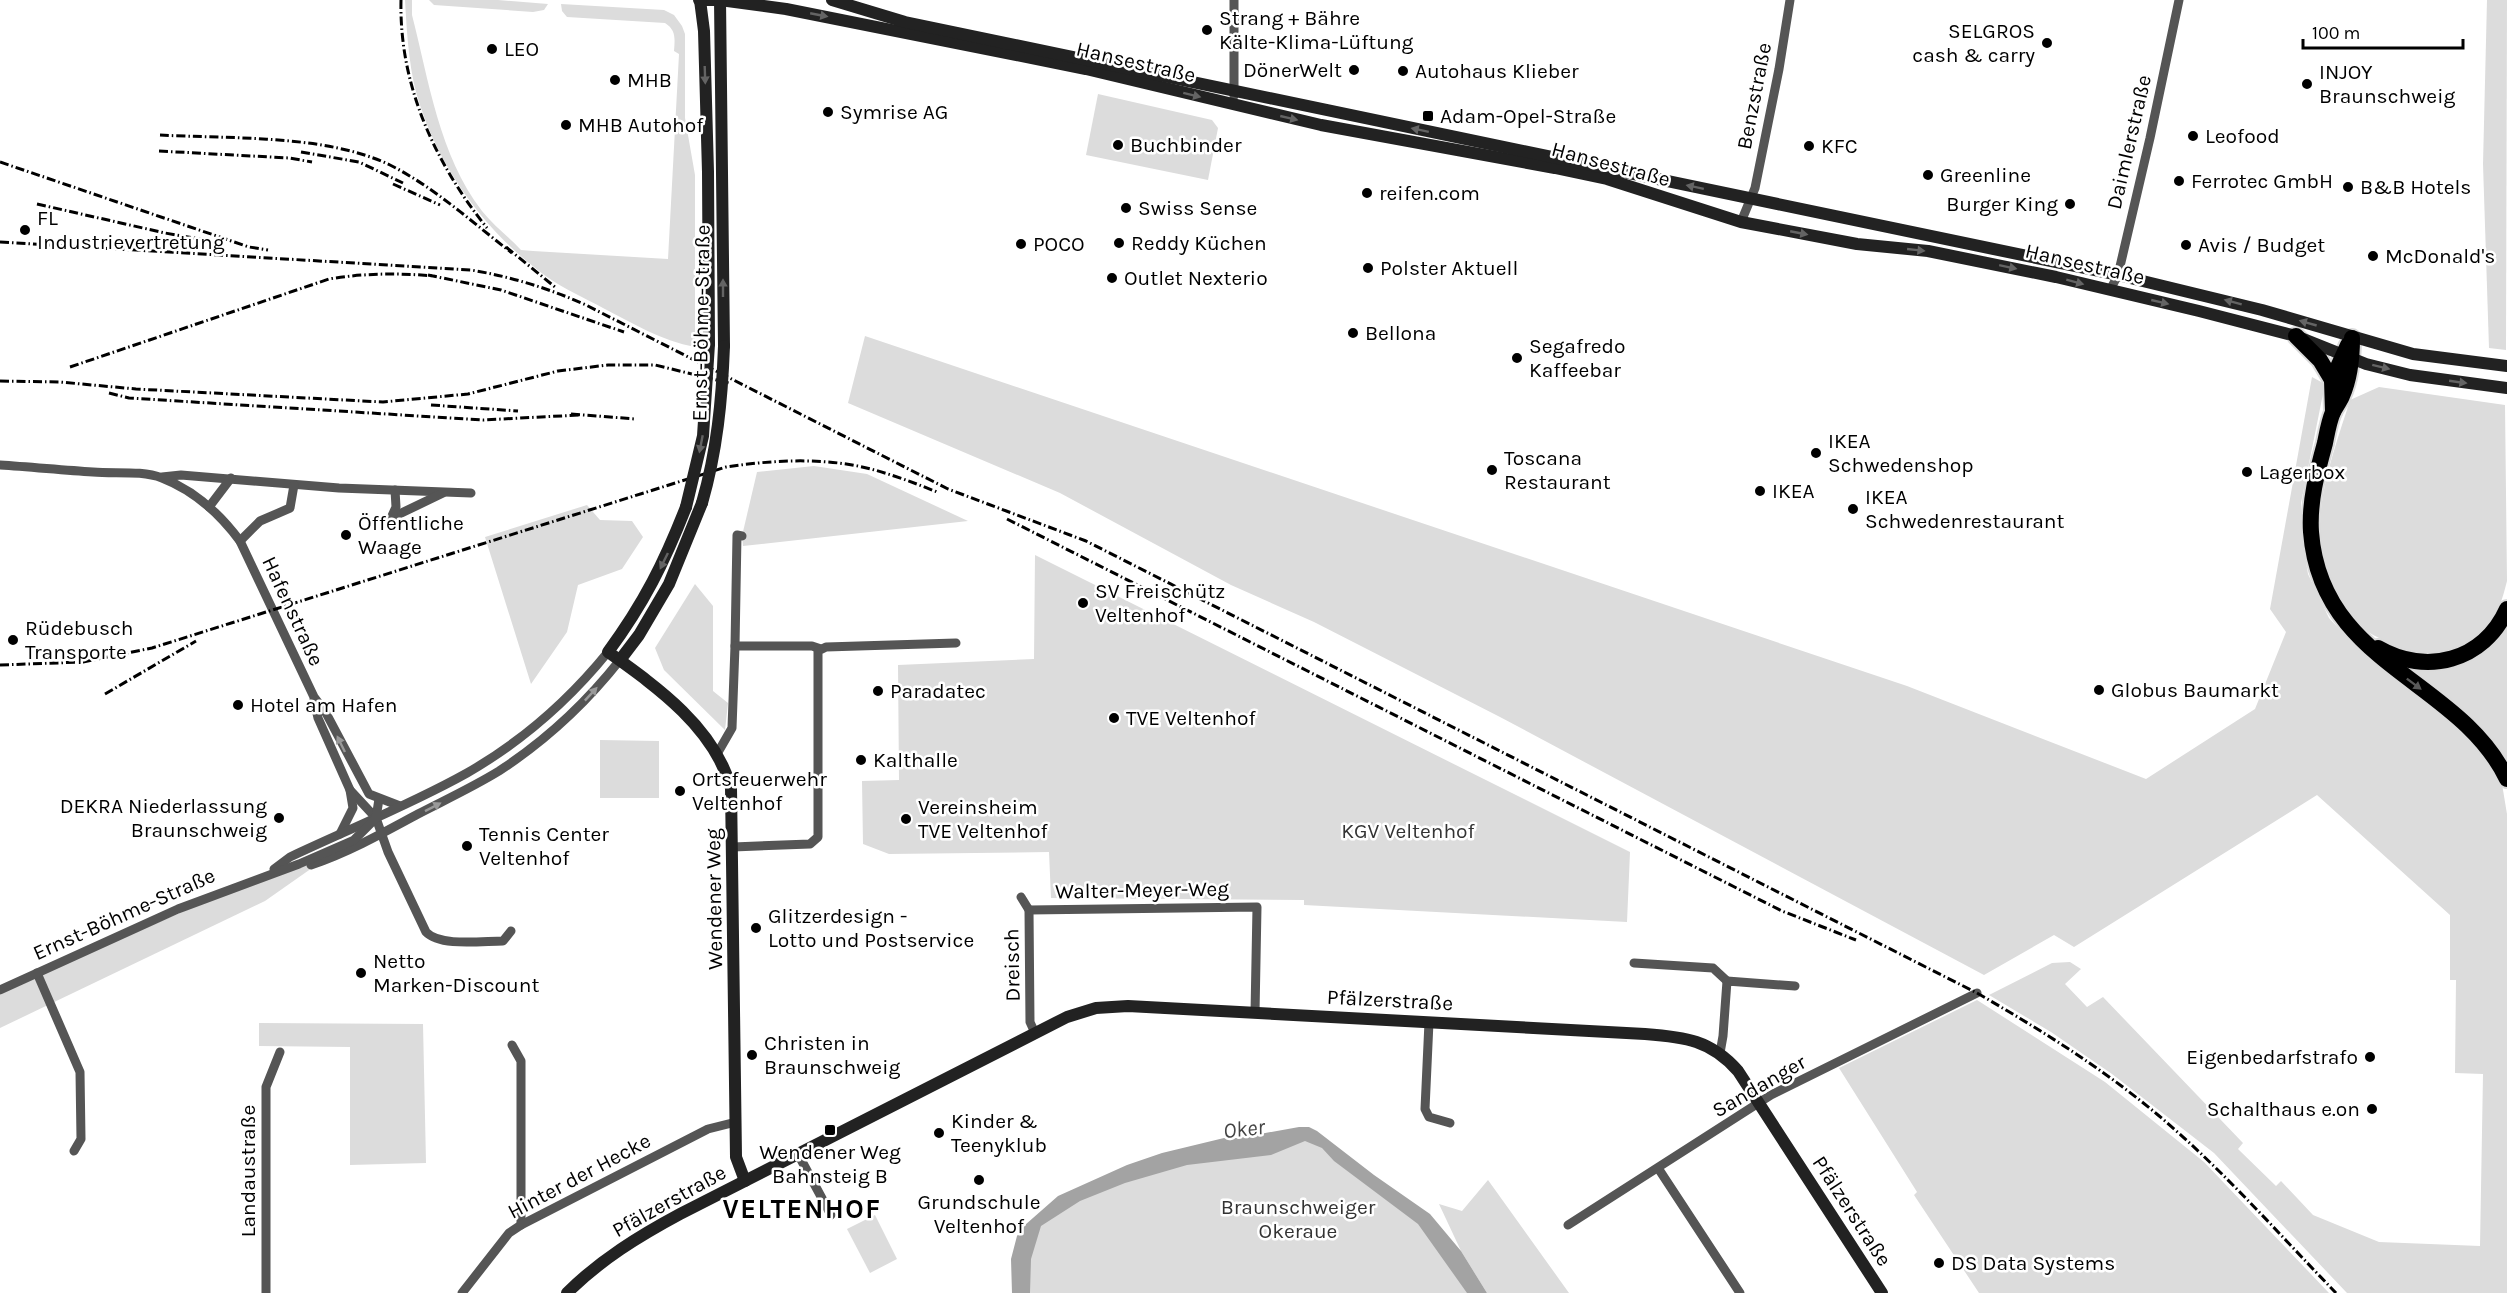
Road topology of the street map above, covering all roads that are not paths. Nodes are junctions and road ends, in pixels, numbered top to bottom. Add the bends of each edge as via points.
1 (700, 0) edge
2 (720, 0) edge
3 (832, 0) edge
4 (1234, 0) edge
5 (1790, 0) edge
6 (2179, 0) edge
7 (1235, 92) junction
8 (1232, 105) junction
9 (1752, 199) junction
10 (1741, 222) junction
11 (2118, 275) junction
12 (2110, 290) junction
13 (2296, 336) junction
14 (2352, 338) junction
15 (2348, 357) junction
16 (2507, 366) edge
17 (2332, 380) junction
18 (2507, 387) edge
19 (2333, 413) junction
20 (0, 465) edge
21 (160, 477) junction
22 (231, 478) junction
23 (294, 485) junction
24 (395, 490) junction
25 (443, 492) junction
26 (471, 493) dead end
27 (209, 507) junction
28 (742, 536) dead end
29 (240, 541) junction
30 (2507, 609) edge
31 (2355, 631) junction
32 (956, 643) dead end
33 (735, 646) junction
34 (821, 649) junction
35 (608, 652) junction
36 (620, 660) junction
37 (314, 697) junction
38 (717, 754) junction
39 (2507, 779) edge
40 (350, 790) junction
41 (379, 799) junction
42 (400, 806) junction
43 (376, 818) junction
44 (340, 834) junction
45 (381, 834) junction
46 (733, 847) junction
47 (265, 876) junction
48 (1021, 897) dead end
49 (1029, 910) junction
50 (511, 931) dead end
51 (1634, 963) dead end
52 (37, 973) junction
53 (1728, 981) junction
54 (1795, 986) dead end
55 (0, 990) edge
56 (1977, 993) dead end
57 (1255, 1013) junction
58 (1429, 1022) junction
59 (1035, 1033) junction
60 (512, 1046) dead end
61 (280, 1052) dead end
62 (1720, 1053) junction
63 (1759, 1103) junction
64 (736, 1122) junction
65 (1450, 1123) dead end
66 (74, 1151) dead end
67 (798, 1154) junction
68 (1658, 1168) junction
69 (745, 1181) junction
70 (831, 1215) dead end
71 (521, 1225) junction
72 (1568, 1226) dead end
73 (266, 1293) edge
74 (462, 1293) edge
75 (567, 1293) edge
76 (1740, 1293) edge
77 (1882, 1293) edge

1 - 2 main road, Hansestraße
1 -> 35 main road, Ernst-Böhme-Straße, bridge via 708,172 709,344 703,436 686,507 666,558 643,601
2 -> 8 main road, Hansestraße via 786,9 1086,69
36 -> 2 main road, Ernst-Böhme-Straße, bridge via 669,584 702,503 719,426 724,346
3 - 7 main road, Hansestraße via 905,22
4 - 7 street
5 - 9 street, Benzstraße
6 - 11 street, Daimlerstraße
7 - 8 street
9 -> 7 main road, Hansestraße
8 -> 10 main road, Hansestraße via 1607,179
9 - 10 street, Benzstraße
9 - 11 main road, Hansestraße
10 -> 12 main road, Hansestraße via 1857,244 1928,251
11 - 12 street, Daimlerstraße
14 -> 11 main road, Hansestraße via 2262,310
12 -> 13 main road, Hansestraße
13 - 15 main road, Hansestraße
13 - 17 highway via 2320,360
14 - 15 highway
14 - 16 main road, Hansestraße via 2413,354
15 - 17 highway
15 -> 18 main road, Hansestraße via 2410,375
15 - 19 highway via 2343,395
17 - 19 highway
19 - 31 highway via 2312,499 2311,532 2324,585 2338,612
20 - 21 street, Hafenstraße
21 - 22 street, Hafenstraße
21 - 27 street, Hafenstraße
22 - 23 street, Hafenstraße
22 - 27 street
23 - 24 street, Hafenstraße
23 - 29 street, Hafenstraße via 290,508 260,521
24 - 25 street, Hafenstraße
24 - 25 street, Hafenstraße via 396,507 391,518
25 - 26 street, Hafenstraße
27 - 29 street, Hafenstraße
28 - 33 street via 737,535
29 - 37 street, Hafenstraße
30 - 31 highway via 2482,644 2461,657 2437,663 2396,657
31 -> 39 highway via 2389,665 2464,722
32 - 34 street
33 - 34 street
33 - 38 street via 732,728
34 - 46 street via 816,655 818,837 810,844
35 - 36 main road
35 - 42 street, Ernst-Böhme-Straße via 566,699 527,734 468,773
36 - 38 main road, Wendener Weg via 692,721
45 -> 36 street, Ernst-Böhme-Straße via 498,771 534,746 584,701
37 - 40 street, Hafenstraße via 318,718
41 -> 37 street, Hafenstraße via 367,791
38 - 46 main road, Wendener Weg via 731,788
40 - 43 street, Hafenstraße
40 - 44 street, Hafenstraße via 352,808
41 - 42 street
41 - 43 street
42 - 43 street, Ernst-Böhme-Straße
43 - 44 street, Ernst-Böhme-Straße
43 - 45 street
43 - 47 street, Ernst-Böhme-Straße via 354,840
44 - 47 street, Ernst-Böhme-Straße via 290,857
45 - 47 street, Ernst-Böhme-Straße via 322,861
45 - 50 street via 429,936 442,941 502,940
46 - 64 main road, Wendener Weg
47 - 52 street, Ernst-Böhme-Straße via 178,909
48 - 49 street, Dreisch
49 - 57 street, Walter-Meyer-Weg via 1257,907
49 - 59 street, Dreisch via 1030,1022
51 - 53 street via 1713,968
52 - 55 street, Ernst-Böhme-Straße
52 - 66 street via 80,1072 81,1139
53 - 54 street
53 - 62 street
56 - 63 street, Sandanger
57 - 58 main road, Pfälzerstraße
57 - 59 main road, Pfälzerstraße via 1111,1006 1083,1012
58 - 62 main road, Pfälzerstraße via 1668,1036 1698,1042
58 - 65 street via 1425,1109 1429,1117
59 - 67 main road, Pfälzerstraße
60 - 71 street via 520,1061
61 - 73 street, Landaustraße via 267,1087
62 - 63 main road, Pfälzerstraße via 1738,1071
63 - 68 street, Sandanger
63 - 77 main road, Pfälzerstraße
64 - 69 main road, Wendener Weg via 736,1157
64 - 71 street, Hinter der Hecke via 708,1129
67 - 69 main road, Pfälzerstraße
67 - 70 street
68 - 72 street, Sandanger
68 - 76 street
69 - 75 main road, Pfälzerstraße via 636,1239
71 - 74 street, Hinter der Hecke via 509,1233

